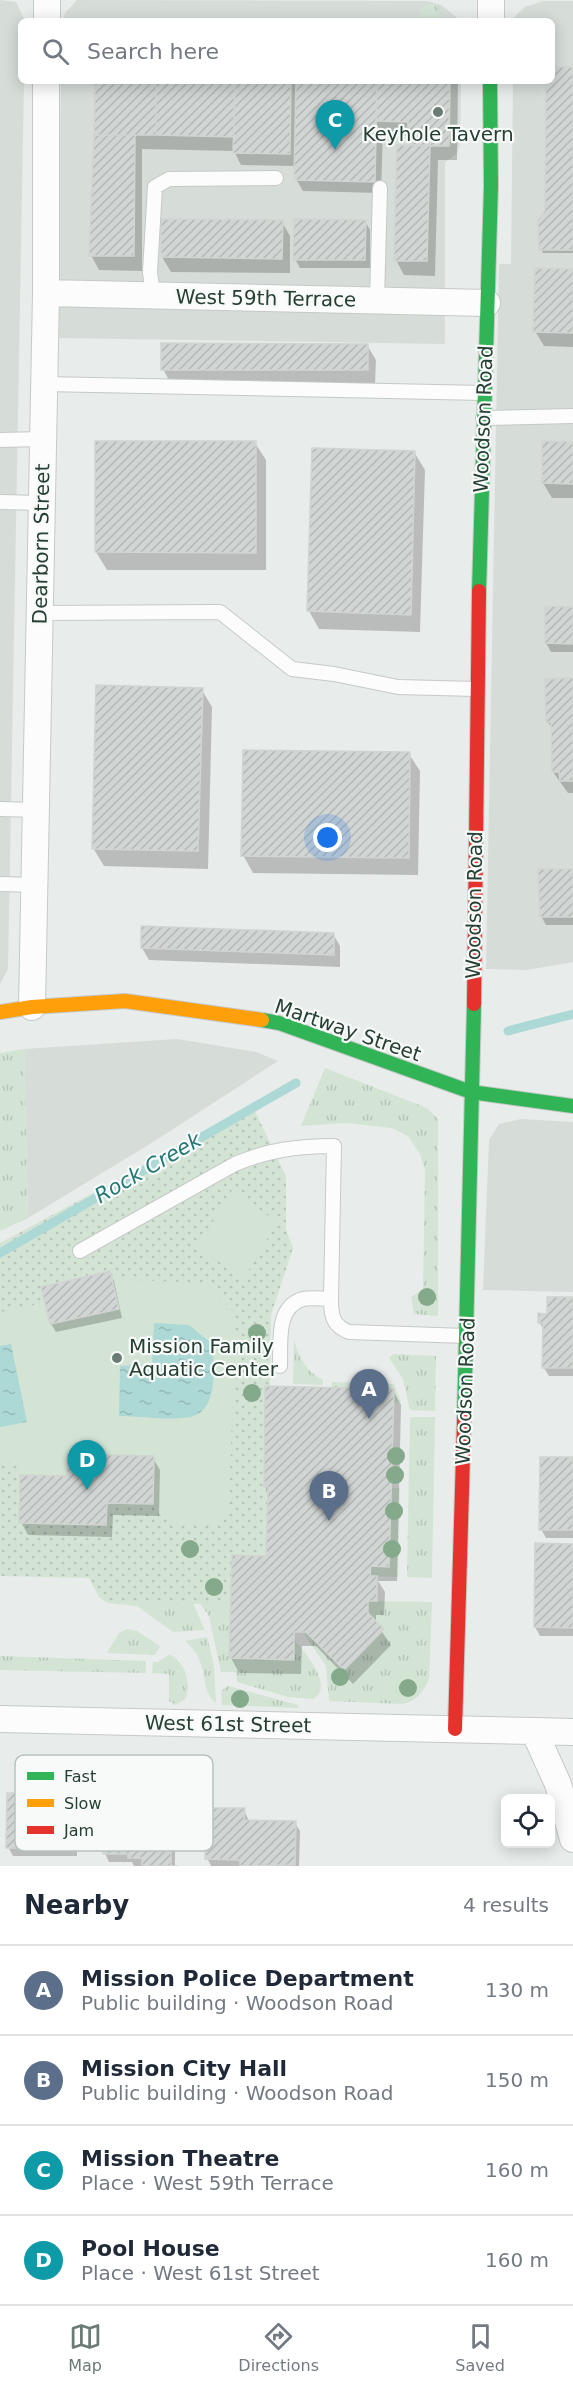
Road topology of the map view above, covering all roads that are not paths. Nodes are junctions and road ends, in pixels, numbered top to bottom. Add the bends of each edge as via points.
1 (47, 0) edge
2 (491, 0) edge
3 (47, 18) edge
4 (491, 18) edge
5 (46, 84) edge
6 (490, 84) edge
7 (276, 178) dead end
8 (380, 188) dead end
9 (46, 293) junction
10 (153, 296) junction
11 (377, 301) junction
12 (487, 303) junction
13 (44, 384) junction
14 (484, 393) junction
15 (573, 416) edge
16 (483, 418) junction
17 (43, 439) junction
18 (0, 440) edge
19 (0, 502) edge
20 (42, 503) junction
21 (40, 613) junction
22 (477, 689) junction
23 (0, 809) edge
24 (36, 810) junction
25 (0, 884) edge
26 (34, 885) junction
27 (32, 1007) junction
28 (0, 1012) edge
29 (471, 1092) junction
30 (573, 1106) edge
31 (80, 1251) dead end
32 (331, 1299) junction
33 (466, 1336) junction
34 (280, 1366) dead end
35 (0, 1719) edge
36 (456, 1729) junction
37 (573, 1732) edge
38 (537, 1738) junction
39 (573, 1839) edge

1 - 3 street
2 - 4 street
5 - 9 street, Dearborn Street
6 - 12 street, Woodson Road
7 - 10 lane via 168,179 155,188 150,272
8 - 11 lane
9 - 10 street, West 59th Terrace
9 - 13 street, Dearborn Street
10 - 11 street, West 59th Terrace
11 - 12 street, West 59th Terrace
12 - 14 street, Woodson Road
13 - 14 lane
13 - 17 street, Dearborn Street
14 - 16 street, Woodson Road
15 - 16 lane
16 - 22 street, Woodson Road
17 - 18 lane
17 - 20 street, Dearborn Street
19 - 20 lane
20 - 21 street, Dearborn Street
21 - 22 lane via 220,612 292,669 398,687
21 - 24 street, Dearborn Street
22 - 29 street, Woodson Road
23 - 24 lane
24 - 26 street, Dearborn Street
25 - 26 lane
26 - 27 street, Dearborn Street
27 - 28 street, Martway Street
27 - 29 street, Martway Street via 125,1001 279,1023
29 - 30 street, Martway Street
29 - 33 street, Woodson Road
31 - 32 lane via 261,1153 334,1146
32 - 33 lane via 332,1319 349,1332
32 - 34 lane via 303,1299 285,1313
33 - 36 street, Woodson Road
35 - 36 street, West 61st Street
36 - 38 street, West 61st Street
37 - 38 street
38 - 39 street via 558,1785

